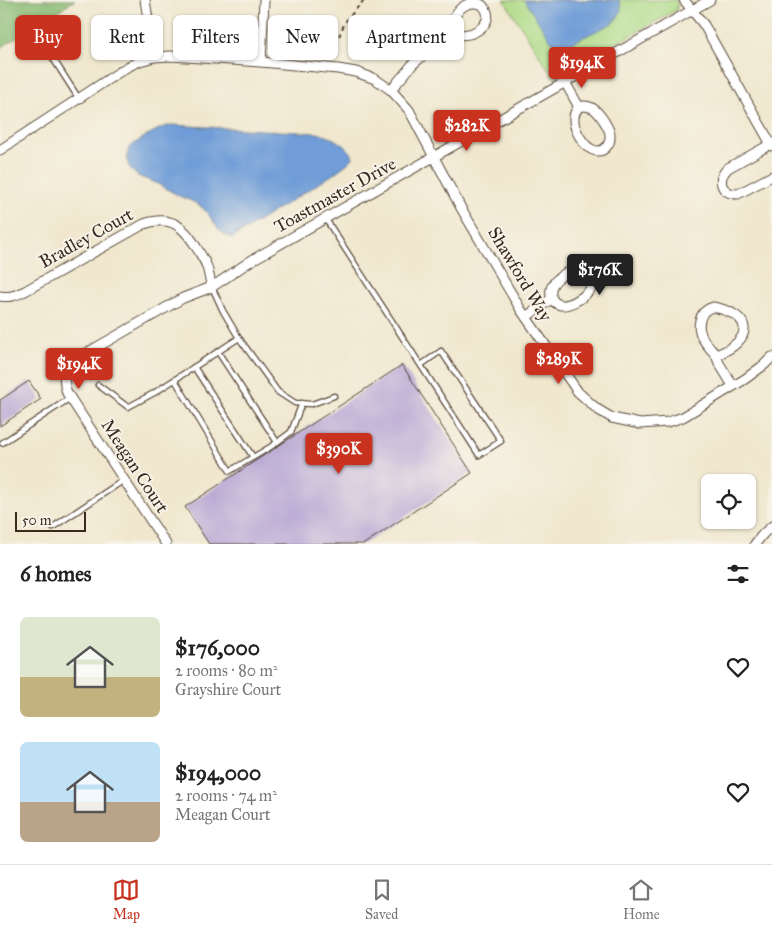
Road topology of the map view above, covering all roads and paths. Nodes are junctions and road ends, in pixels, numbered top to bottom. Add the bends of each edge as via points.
1 (145, 0) edge
2 (264, 0) edge
3 (364, 0) edge
4 (684, 0) edge
5 (710, 0) edge
6 (692, 11) junction
7 (147, 15) edge
8 (338, 40) edge
9 (163, 56) edge
10 (54, 60) edge
11 (145, 60) edge
12 (418, 60) edge
13 (260, 62) junction
14 (565, 82) junction
15 (391, 90) junction
16 (78, 99) junction
17 (579, 107) junction
18 (771, 145) edge
19 (0, 150) edge
20 (434, 157) junction
21 (772, 176) edge
22 (325, 218) junction
23 (212, 287) junction
24 (0, 296) edge
25 (551, 299) junction
26 (526, 317) junction
27 (239, 338) junction
28 (218, 352) junction
29 (716, 355) junction
30 (772, 357) edge
31 (421, 365) junction
32 (194, 367) junction
33 (174, 380) junction
34 (98, 385) dead end
35 (733, 386) junction
36 (334, 396) dead end
37 (70, 398) junction
38 (302, 403) junction
39 (277, 442) junction
40 (2, 443) dead end
41 (253, 457) junction
42 (124, 480) junction
43 (772, 526) edge
44 (53, 527) dead end
45 (166, 544) edge
46 (755, 544) edge

1 - 7 street
2 - 13 street
3 - 8 path via 345,22
4 - 6 street
5 - 6 street, Toastmaster Drive
6 - 14 street, Toastmaster Drive
6 - 18 street via 704,25
9 - 13 street
10 - 16 lane
11 - 16 street via 132,64
12 - 15 street
13 - 15 street via 356,72
14 - 17 street
14 - 20 street, Toastmaster Drive
15 - 20 street via 409,110
16 - 19 street
17 - 17 street via 574,120 583,141 595,151 604,149 610,137 605,124 594,108
18 - 21 street via 728,168 721,179 728,192 738,194
20 - 22 street, Toastmaster Drive
20 - 26 street, Shawford Way
22 - 23 street, Toastmaster Drive
22 - 31 lane
23 - 24 street, Bradley Court via 207,267 189,235 178,225 161,220 144,224 25,291 14,296
23 - 27 lane
23 - 37 street, Meagan Court via 183,298 71,362 64,380
25 - 25 street via 555,303 569,305 582,297 594,284 593,273 583,267 575,268 553,283
25 - 26 street
26 - 35 street, Shawford Way via 578,392 612,418 640,424 668,422 683,417
27 - 28 lane
27 - 38 lane via 278,392 295,403
28 - 32 lane
28 - 39 lane
29 - 29 street via 739,340 745,326 738,317 713,307 703,311 698,327
29 - 35 street
30 - 35 street, Shawford Way
31 - 31 lane via 479,455 501,441 441,351
32 - 33 lane
32 - 41 lane
33 - 34 lane via 128,407
33 - 41 lane via 230,471
36 - 38 lane via 312,404
37 - 40 lane
37 - 42 street, Meagan Court
38 - 39 lane via 291,432
39 - 41 lane
42 - 44 lane
42 - 45 street, Meagan Court
43 - 46 street

